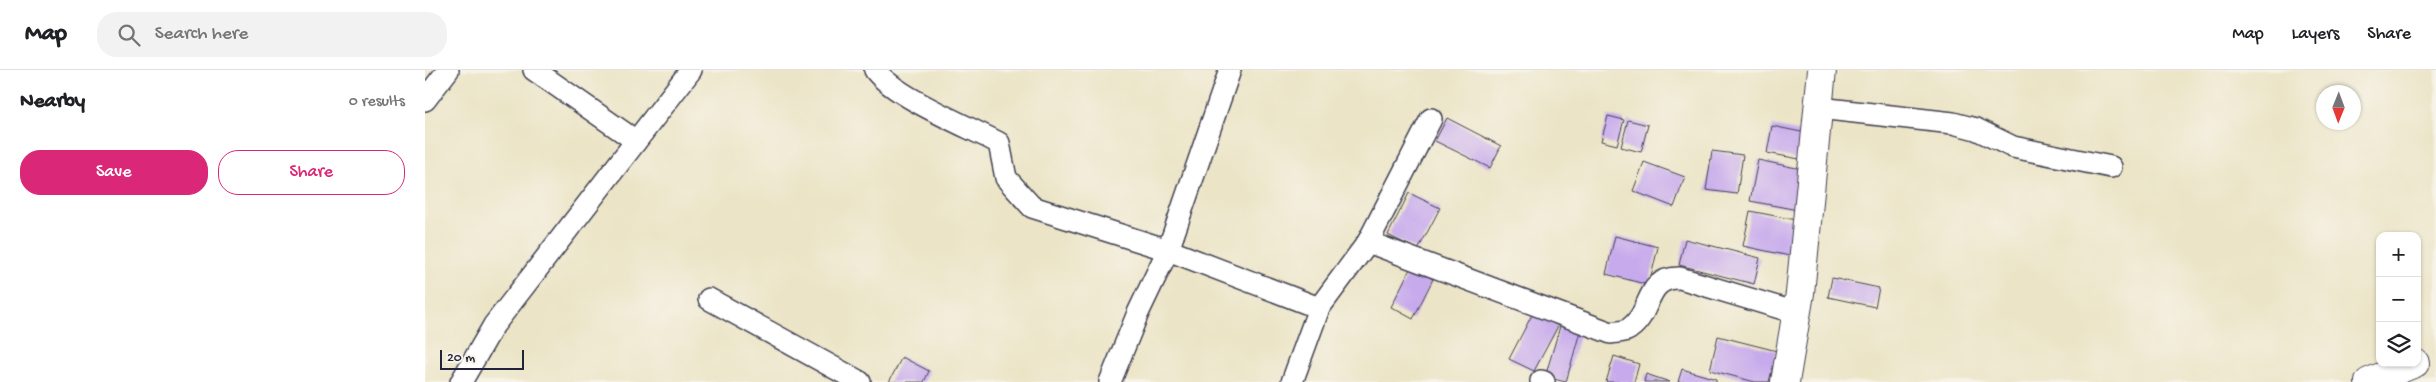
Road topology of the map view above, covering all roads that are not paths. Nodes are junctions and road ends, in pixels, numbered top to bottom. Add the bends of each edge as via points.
1 (534, 70) edge
2 (691, 70) edge
3 (875, 70) edge
4 (1230, 70) edge
5 (1822, 70) edge
6 (438, 73) edge
7 (425, 100) edge
8 (1819, 108) junction
9 (1431, 118) dead end
10 (636, 142) junction
11 (2111, 167) dead end
12 (1369, 242) junction
13 (1168, 250) junction
14 (709, 299) dead end
15 (1319, 308) junction
16 (1797, 313) junction
17 (2436, 355) edge
18 (2421, 361) edge
19 (2406, 367) edge
20 (461, 382) edge
21 (860, 382) edge
22 (1110, 382) edge
23 (1292, 382) edge
24 (1785, 382) edge
25 (2369, 382) edge

1 - 10 street
2 - 10 street
3 - 13 street via 881,79 899,92 999,143 1006,178 1032,207
4 - 13 street
5 - 8 street
6 - 7 street
8 - 11 street via 1953,123 2013,147
8 - 16 street
9 - 12 street
10 - 20 street via 493,325
12 - 15 street
12 - 16 street via 1611,333 1629,330 1659,284 1667,278 1680,278
13 - 15 street
13 - 22 street
14 - 21 street
15 - 23 street
16 - 24 street
17 - 18 street
19 - 25 street

